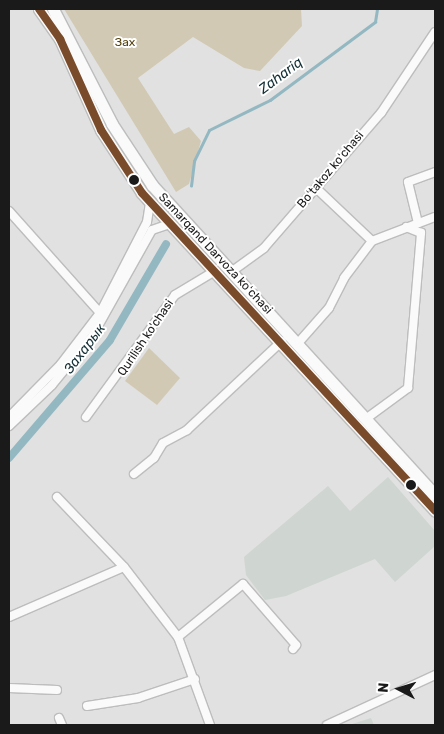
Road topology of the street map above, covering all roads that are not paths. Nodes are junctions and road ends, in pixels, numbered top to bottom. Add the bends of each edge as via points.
1 (39, 9) edge
2 (53, 9) edge
3 (435, 32) edge
4 (435, 172) edge
5 (316, 188) junction
6 (150, 202) junction
7 (162, 208) junction
8 (9, 211) edge
9 (435, 217) edge
10 (146, 222) junction
11 (418, 223) junction
12 (406, 227) junction
13 (173, 229) junction
14 (152, 230) junction
15 (372, 241) junction
16 (215, 270) junction
17 (231, 272) junction
18 (102, 315) junction
19 (282, 341) junction
20 (299, 342) junction
21 (9, 417) edge
22 (86, 417) dead end
23 (367, 418) junction
24 (9, 426) edge
25 (134, 474) dead end
26 (435, 495) edge
27 (57, 497) dead end
28 (435, 511) edge
29 (124, 567) junction
30 (9, 616) edge
31 (178, 637) junction
32 (293, 648) dead end
33 (435, 675) edge
34 (195, 679) junction
35 (9, 688) edge
36 (57, 690) dead end
37 (87, 706) dead end
38 (210, 725) edge
39 (327, 725) edge

1 - 6 main road, Samarqand Darvoza koʻchasi via 60,39 117,158
2 - 7 main road, Samarqand Darvoza koʻchasi via 112,124
3 - 5 street, Boʻtakoz koʻchasi via 381,113
4 - 11 street via 408,182
5 - 15 street
5 - 17 street, Boʻtakoz koʻchasi via 264,248
6 - 7 main road, Samarqand Darvoza koʻchasi
6 - 10 street
7 - 10 street
7 - 13 main road, Samarqand Darvoza koʻchasi
7 - 14 street
7 - 17 main road, Samarqand Darvoza koʻchasi via 174,212
8 - 18 street
9 - 11 street
10 - 18 street
11 - 12 street
12 - 15 street
12 - 23 street via 421,233 408,388
13 - 14 street
13 - 16 main road, Samarqand Darvoza koʻchasi
14 - 18 street
15 - 20 street via 344,278 329,308
16 - 19 main road, Samarqand Darvoza koʻchasi
16 - 22 street, Qurilish ko'chasi via 175,295
17 - 20 main road, Samarqand Darvoza koʻchasi
18 - 21 street via 61,364
18 - 24 street via 67,370
19 - 25 street via 187,430 163,443 154,458
19 - 28 main road, Samarqand Darvoza koʻchasi
20 - 23 main road, Samarqand Darvoza koʻchasi
23 - 26 main road, Samarqand Darvoza koʻchasi
27 - 29 street
29 - 30 street
29 - 31 street
31 - 32 street via 243,584 296,645
31 - 34 street
33 - 39 street
34 - 37 street via 138,698
34 - 38 street
35 - 36 street

